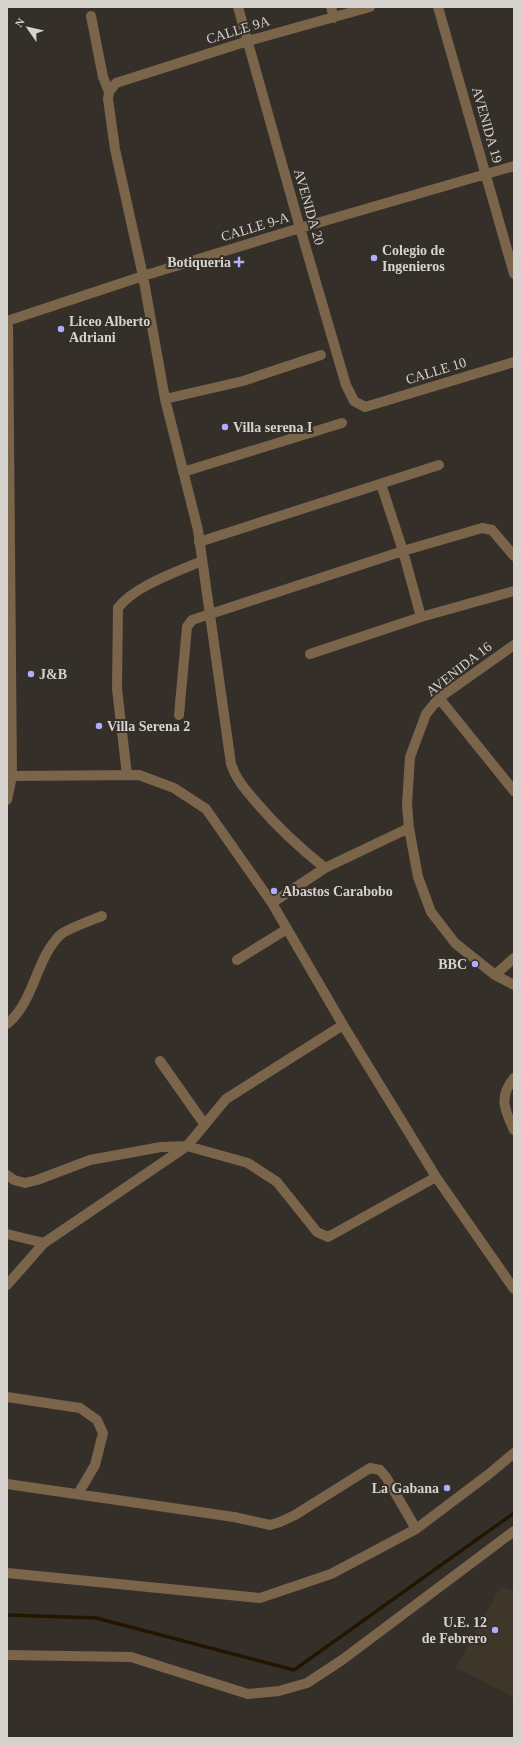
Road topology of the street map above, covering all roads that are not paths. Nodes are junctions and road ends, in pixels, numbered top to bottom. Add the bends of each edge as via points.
1 (238, 7) edge
2 (331, 7) edge
3 (370, 7) edge
4 (438, 7) edge
5 (91, 16) dead end
6 (334, 18) junction
7 (248, 42) junction
8 (109, 92) junction
9 (514, 166) edge
10 (486, 175) junction
11 (300, 228) junction
12 (514, 274) edge
13 (143, 276) junction
14 (8, 321) edge
15 (321, 355) dead end
16 (514, 362) edge
17 (165, 399) junction
18 (365, 407) joint
19 (342, 423) dead end
20 (439, 465) dead end
21 (183, 472) junction
22 (381, 484) junction
23 (199, 542) junction
24 (403, 551) junction
25 (514, 556) edge
26 (202, 561) junction
27 (514, 591) edge
28 (209, 613) junction
29 (421, 617) junction
30 (514, 645) edge
31 (310, 654) dead end
32 (439, 698) junction
33 (178, 715) dead end
34 (127, 775) junction
35 (12, 776) junction
36 (514, 791) edge
37 (7, 800) edge
38 (409, 828) junction
39 (325, 868) junction
40 (272, 903) junction
41 (102, 916) dead end
42 (287, 929) junction
43 (514, 958) edge
44 (237, 960) dead end
45 (495, 975) junction
46 (514, 985) edge
47 (7, 1024) edge
48 (342, 1025) junction
49 (160, 1061) dead end
50 (514, 1078) edge
51 (205, 1125) junction
52 (514, 1130) edge
53 (187, 1146) junction
54 (7, 1175) edge
55 (436, 1177) junction
56 (7, 1234) edge
57 (44, 1243) junction
58 (7, 1284) edge
59 (514, 1289) edge
60 (7, 1397) edge
61 (514, 1453) edge
62 (7, 1484) edge
63 (78, 1494) junction
64 (416, 1528) junction
65 (514, 1532) edge
66 (7, 1574) edge
67 (7, 1655) edge

1 - 7 street, AVENIDA 20
2 - 6 street
3 - 6 street, CALLE 9A
4 - 10 street, AVENIDA 19
5 - 8 street via 103,77
6 - 7 street, CALLE 9A
7 - 8 street, CALLE 9A via 116,83
7 - 11 street, AVENIDA 20
8 - 13 street via 115,149
9 - 10 street, CALLE 9-A
10 - 11 street, CALLE 9-A
10 - 12 street, AVENIDA 19
11 - 13 street, CALLE 9-A
11 - 18 street, AVENIDA 20 via 346,385 354,401
13 - 14 street, CALLE 9-A
13 - 17 street
14 - 35 street
15 - 17 street via 243,381
16 - 18 street, CALLE 10
17 - 21 street
19 - 21 street
20 - 22 street
21 - 23 street
22 - 23 street
22 - 24 street
23 - 26 street
24 - 25 street via 482,528 492,530
24 - 28 street
24 - 29 street
26 - 28 street
26 - 34 street via 136,591 118,608 117,688
27 - 29 street
28 - 33 street via 192,620 187,626
28 - 39 street via 235,778 275,824
29 - 31 street
30 - 32 street, AVENIDA 16
32 - 36 street
32 - 38 street, AVENIDA 16 via 426,714 410,757 407,805
34 - 35 street
34 - 40 street via 139,775 174,788 206,809
35 - 37 street
38 - 39 street
38 - 45 street, AVENIDA 16 via 418,877 431,912 455,943
39 - 40 street
40 - 42 street
41 - 47 street via 61,934 52,945 28,999
42 - 44 street
42 - 48 street
43 - 45 street
45 - 46 street, AVENIDA 16
48 - 51 street via 226,1099
48 - 55 street
49 - 51 street
50 - 52 street via 508,1085 504,1098 505,1111
51 - 53 street
53 - 54 street via 162,1147 90,1160 24,1183
53 - 55 street via 248,1163 277,1182 317,1232 328,1237
53 - 57 street
55 - 59 street
56 - 57 street
57 - 58 street
60 - 63 street via 80,1408 97,1420 103,1433 95,1465
61 - 64 street
62 - 63 street
63 - 64 street via 234,1517 270,1525 295,1515 370,1468 380,1470 386,1476
64 - 66 street via 331,1574 260,1598
65 - 67 street via 342,1660 307,1683 279,1691 248,1694 131,1657

